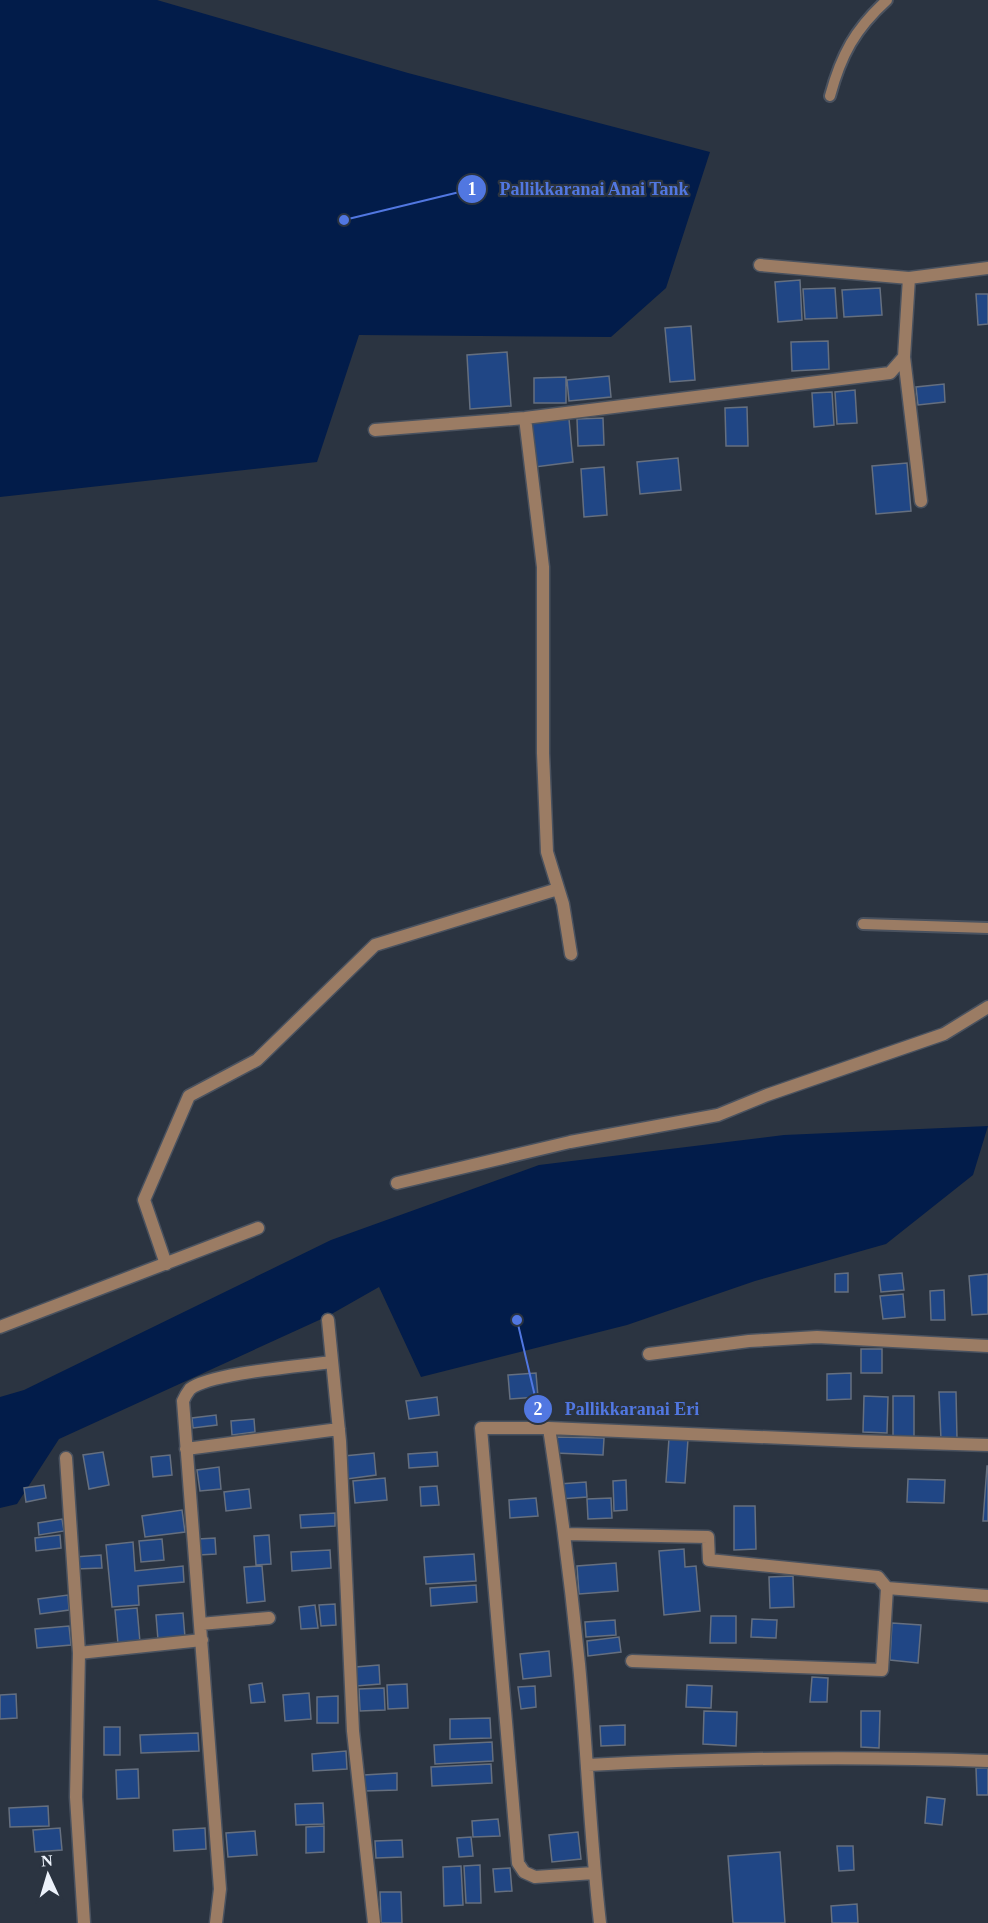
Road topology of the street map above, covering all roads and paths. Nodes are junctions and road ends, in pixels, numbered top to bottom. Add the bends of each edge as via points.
1 (887, 0) edge
2 (830, 96) dead end
3 (760, 265) dead end
4 (988, 268) edge
5 (909, 278) junction
6 (904, 357) junction
7 (525, 418) junction
8 (375, 430) dead end
9 (921, 501) dead end
10 (558, 889) junction
11 (863, 924) dead end
12 (988, 928) edge
13 (571, 954) dead end
14 (988, 1007) edge
15 (397, 1183) dead end
16 (258, 1228) dead end
17 (166, 1264) junction
18 (328, 1320) dead end
19 (0, 1327) edge
20 (988, 1346) edge
21 (649, 1354) dead end
22 (332, 1362) junction
23 (549, 1428) junction
24 (339, 1429) junction
25 (988, 1445) edge
26 (186, 1449) junction
27 (66, 1458) dead end
28 (565, 1534) junction
29 (887, 1588) junction
30 (988, 1596) edge
31 (269, 1618) dead end
32 (200, 1624) junction
33 (202, 1640) junction
34 (79, 1653) junction
35 (632, 1662) dead end
36 (988, 1761) edge
37 (588, 1765) junction
38 (594, 1873) junction
39 (84, 1923) edge
40 (216, 1923) edge
41 (374, 1923) edge
42 (600, 1923) edge

1 - 2 lane via 853,36 838,66
3 - 5 street
4 - 5 street
5 - 6 street
6 - 7 street via 890,373
6 - 9 street
7 - 8 street
7 - 10 street via 543,567 547,852
10 - 13 street
10 - 17 street via 375,945 257,1060 189,1096 144,1200
11 - 12 lane
14 - 15 street via 944,1034 718,1115 570,1142
16 - 17 street
17 - 19 street
18 - 22 street
20 - 21 street via 817,1337
22 - 24 street
22 - 26 street via 239,1374 192,1388 183,1401
23 - 25 street
23 - 28 street
23 - 38 street via 482,1428 518,1863 524,1872 535,1877
24 - 26 street
24 - 41 street via 353,1731
26 - 32 street
27 - 34 street
28 - 29 street via 708,1537 709,1560 878,1577
28 - 37 street
29 - 30 street
29 - 35 street via 882,1670
31 - 32 street
32 - 33 street
33 - 34 street
33 - 40 street via 220,1889
34 - 39 street via 76,1797
36 - 37 street via 879,1757 692,1759
37 - 38 street
38 - 42 street

